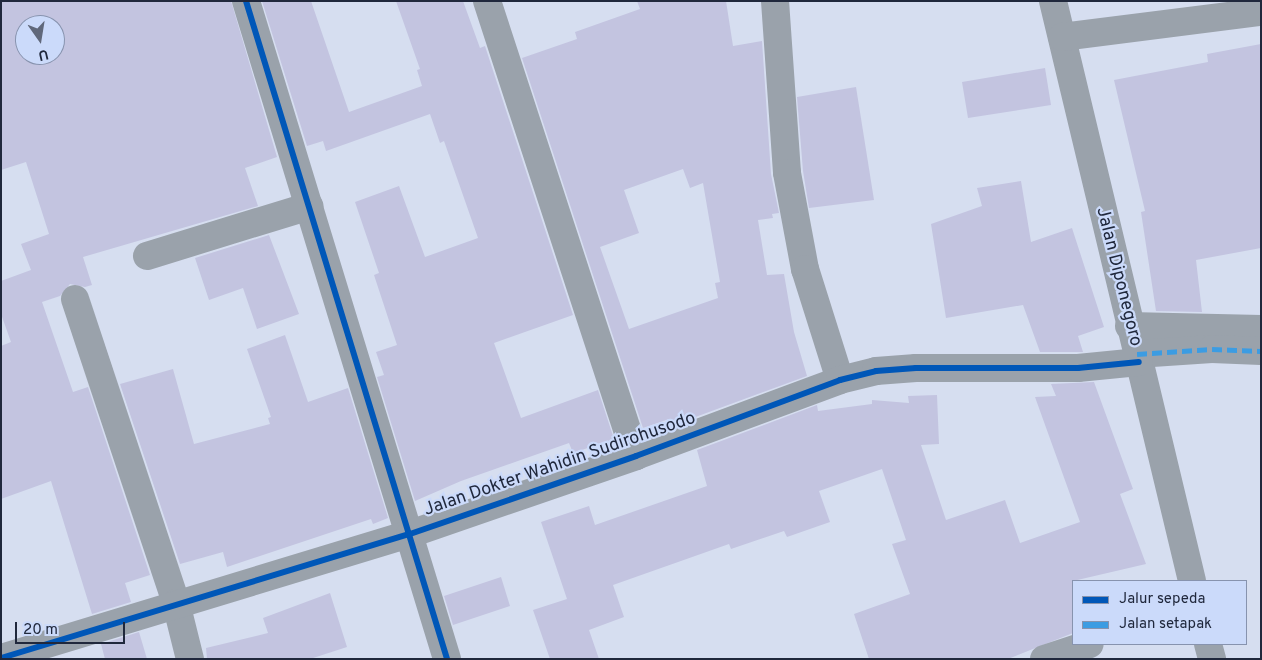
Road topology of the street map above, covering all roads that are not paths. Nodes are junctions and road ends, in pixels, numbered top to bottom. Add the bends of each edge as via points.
1 (246, 1) edge
2 (487, 1) edge
3 (775, 1) edge
4 (1053, 1) edge
5 (1261, 12) edge
6 (1062, 37) junction
7 (310, 206) junction
8 (147, 256) dead end
9 (75, 299) dead end
10 (1261, 329) edge
11 (1134, 345) junction
12 (1261, 351) edge
13 (840, 380) junction
14 (636, 456) junction
15 (410, 534) junction
16 (1192, 580) edge
17 (176, 603) junction
18 (1087, 645) edge
19 (1208, 645) edge
20 (1, 658) edge
21 (190, 659) edge
22 (447, 659) edge
23 (1044, 659) edge
24 (1212, 659) edge

1 - 7 street
2 - 14 street
3 - 13 street via 787,173 805,270
4 - 6 street, Jalan Diponegoro
5 - 6 street
6 - 11 street, Jalan Diponegoro
7 - 8 street
7 - 15 street
9 - 17 street
10 - 11 street
11 - 12 street
11 - 13 street, Jalan Dokter Wahidin Sudirohusodo via 1078,368 916,368 876,371
11 - 16 street, Jalan Diponegoro
13 - 14 street, Jalan Dokter Wahidin Sudirohusodo
14 - 15 street, Jalan Dokter Wahidin Sudirohusodo
15 - 17 street, Jalan Dokter Wahidin Sudirohusodo
15 - 22 street
17 - 20 street, Jalan Dokter Wahidin Sudirohusodo
17 - 21 street
18 - 23 street
19 - 24 street

